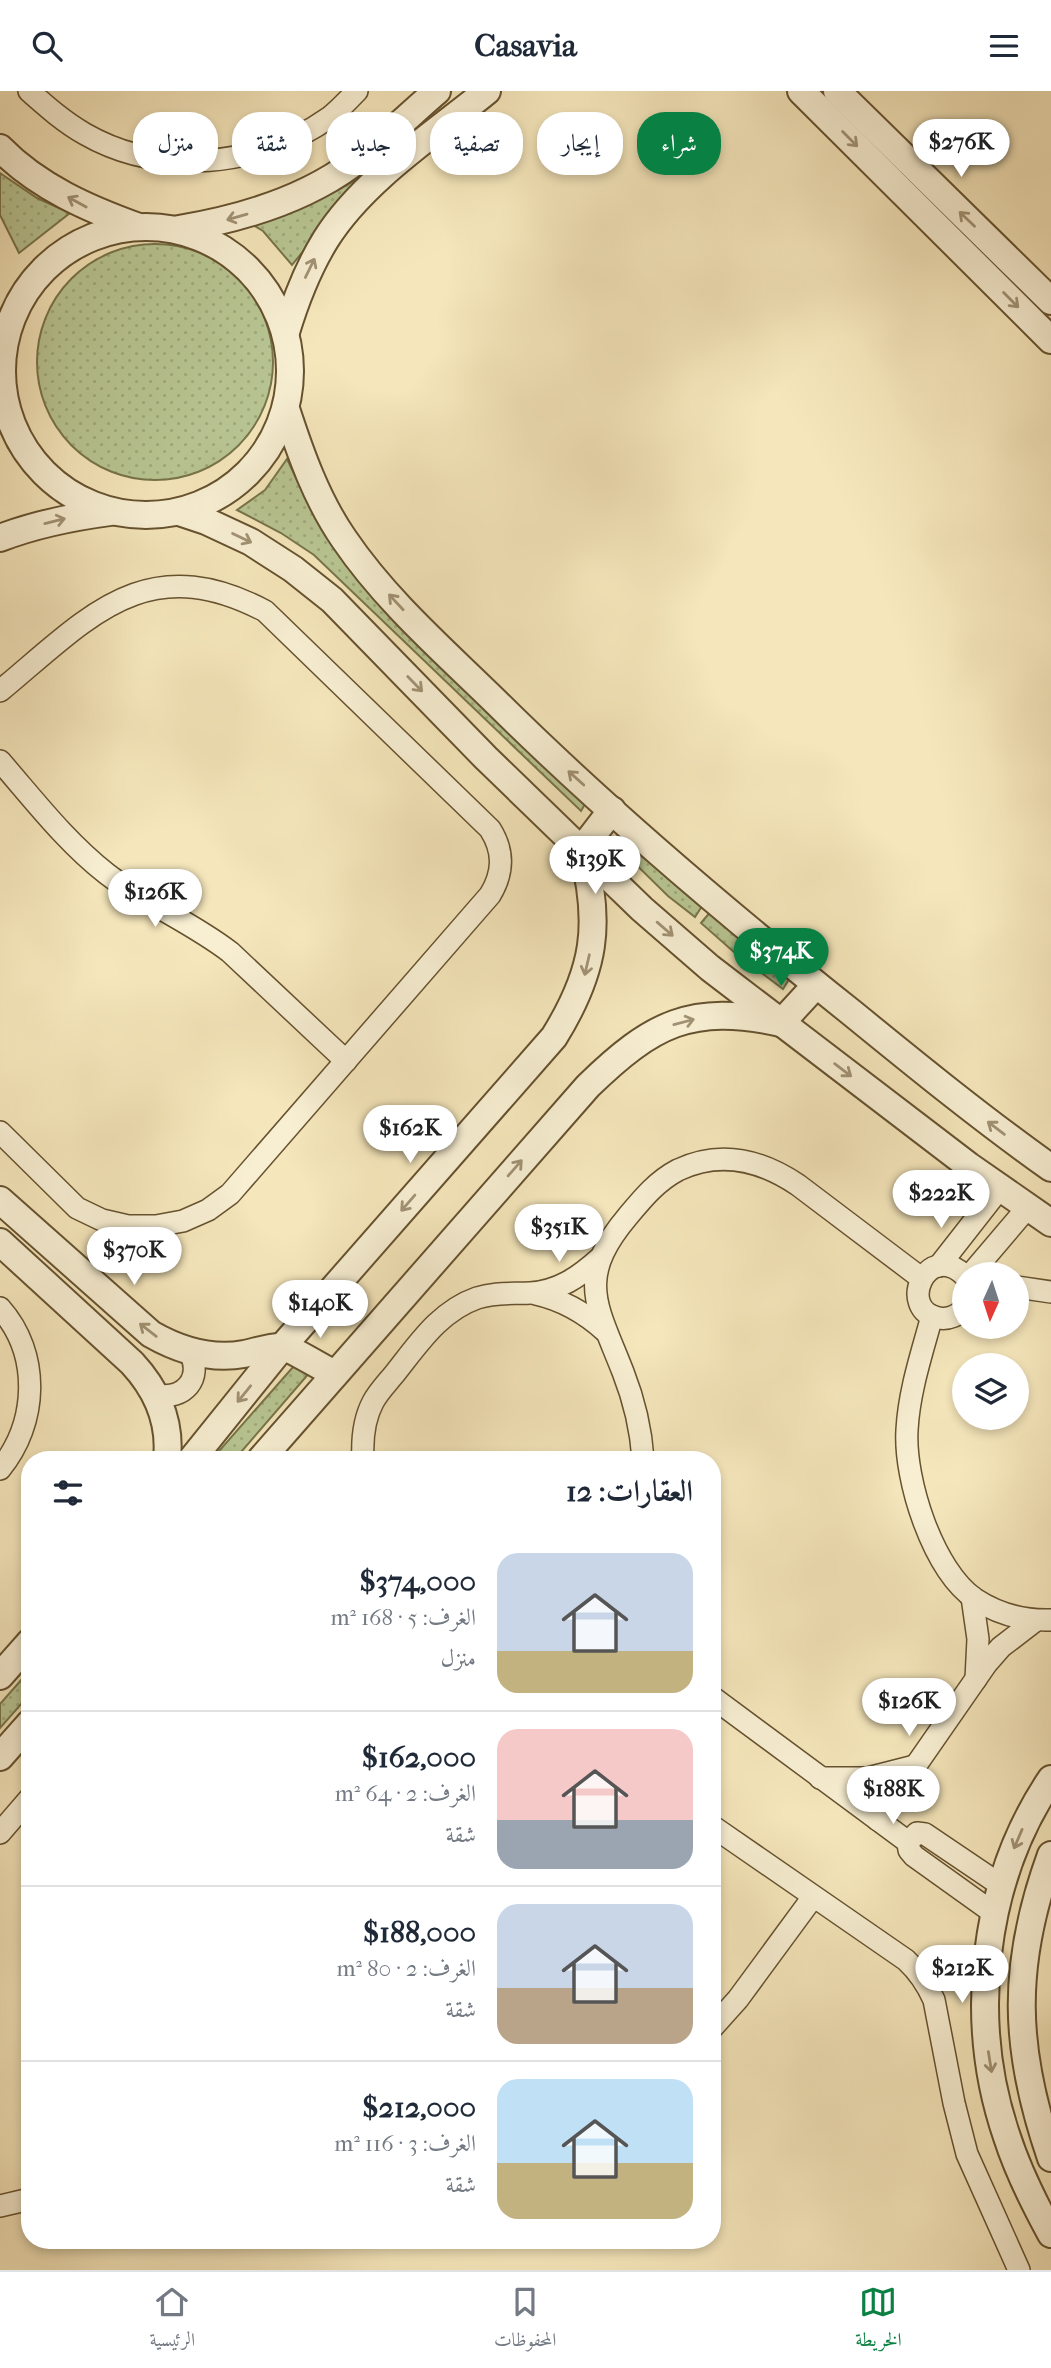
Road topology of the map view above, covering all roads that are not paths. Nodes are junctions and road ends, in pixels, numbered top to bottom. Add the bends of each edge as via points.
1 (29, 91) edge
2 (356, 91) edge
3 (487, 91) edge
4 (802, 91) edge
5 (837, 91) edge
6 (430, 93) edge
7 (0, 148) edge
8 (141, 227) junction
9 (174, 230) junction
10 (1051, 301) edge
11 (0, 304) edge
12 (286, 332) junction
13 (7, 333) junction
14 (1051, 340) edge
15 (3, 408) edge
16 (286, 409) junction
17 (112, 512) junction
18 (179, 512) junction
19 (0, 538) edge
20 (0, 691) edge
21 (0, 761) edge
22 (612, 810) junction
23 (582, 849) junction
24 (817, 985) junction
25 (781, 1023) junction
26 (346, 1061) junction
27 (0, 1132) edge
28 (1051, 1168) edge
29 (1000, 1188) junction
30 (0, 1201) edge
31 (1028, 1207) junction
32 (1051, 1223) edge
33 (0, 1242) edge
34 (600, 1258) junction
35 (981, 1262) edge
36 (939, 1266) junction
37 (952, 1267) edge
38 (921, 1278) junction
39 (1029, 1289) edge
40 (1051, 1292) edge
41 (530, 1293) junction
42 (0, 1308) edge
43 (932, 1316) junction
44 (952, 1317) edge
45 (607, 1332) junction
46 (282, 1347) junction
47 (190, 1352) junction
48 (335, 1374) junction
49 (156, 1395) junction
50 (168, 1451) edge
51 (198, 1451) edge
52 (268, 1451) edge
53 (364, 1451) edge
54 (642, 1451) edge
55 (0, 1469) edge
56 (972, 1597) junction
57 (1043, 1621) edge
58 (21, 1652) edge
59 (0, 1676) edge
60 (975, 1681) junction
61 (721, 1704) edge
62 (21, 1733) edge
63 (0, 1757) edge
64 (915, 1766) junction
65 (820, 1778) junction
66 (1051, 1779) edge
67 (21, 1808) edge
68 (878, 1820) junction
69 (721, 1832) edge
70 (0, 1833) edge
71 (908, 1842) junction
72 (1051, 1855) edge
73 (1002, 1886) junction
74 (813, 1897) junction
75 (995, 1914) junction
76 (721, 2018) edge
77 (1051, 2158) edge
78 (21, 2201) edge
79 (0, 2206) edge
80 (1051, 2234) edge
81 (1019, 2270) edge

1 - 2 street via 86,135 156,158 193,162 230,159 300,136 331,116
12 -> 3 street via 310,267 348,210 371,185
4 -> 14 street
10 -> 5 street
6 -> 9 street via 352,164 319,184 249,213
8 -> 7 street via 92,210 48,186
8 - 9 street
8 - 13 street via 90,238 46,267 29,286
9 - 12 street via 200,237 245,265 276,307
11 - 13 street
12 - 16 street via 291,371
13 - 15 street via 1,368
15 - 17 street via 43,472 75,496
16 - 18 street via 264,456 247,475 227,492
22 -> 16 street via 543,749 370,575 319,498
17 - 18 street via 145,516
19 -> 17 street via 66,518
18 -> 23 street via 251,542 332,600
20 - 26 street via 105,606 158,588 214,589 265,611 490,829 501,855 498,883
21 - 26 street via 91,861 230,952
22 - 23 street
22 - 24 street
23 -> 25 street via 651,918
23 -> 46 street via 594,914 592,947 572,1009 554,1037
24 - 25 street
28 -> 24 street
25 -> 29 street
48 -> 25 street via 579,1095 616,1059 647,1035 679,1022 713,1015
26 - 27 street via 230,1194 183,1221 128,1226 77,1208
29 - 31 street
29 - 36 street
47 -> 30 street via 151,1333
31 - 32 street
31 - 35 street
33 - 49 street via 132,1363
34 - 38 street via 613,1234 650,1189 668,1175 689,1165 735,1159 779,1172
34 - 41 street via 581,1276
34 - 45 street via 595,1283 597,1309
36 - 37 street
36 - 38 street
38 - 43 street via 918,1299
39 - 40 street
41 - 45 street via 572,1306
41 - 53 street via 503,1292 477,1298 431,1327 373,1402
42 - 55 street via 19,1336 30,1380 25,1426
43 - 44 street
43 - 56 street via 909,1408 908,1458 920,1514 951,1572
45 - 54 street via 632,1398
46 - 47 street via 239,1355
46 - 48 street
46 -> 51 street
47 - 49 street via 195,1369 189,1385 174,1395
48 - 52 street
49 - 50 street via 165,1420
56 - 57 street via 1013,1617
56 - 60 street via 978,1639
57 - 60 street via 1002,1647
58 - 59 street
60 - 64 street
61 - 65 street
62 - 63 street
64 - 65 street via 868,1778
64 - 68 street
65 - 68 street
66 -> 73 street via 1021,1832
67 - 70 street
68 - 71 street
69 - 74 street
71 - 73 street via 917,1833 925,1834
71 - 75 street via 911,1853
72 - 77 street via 1027,1936 1021,2026 1036,2115
73 - 75 street
74 - 76 street
74 - 81 street via 906,1960 928,1985 967,2154
75 -> 80 street via 986,2004 995,2093 1022,2178
78 - 79 street

